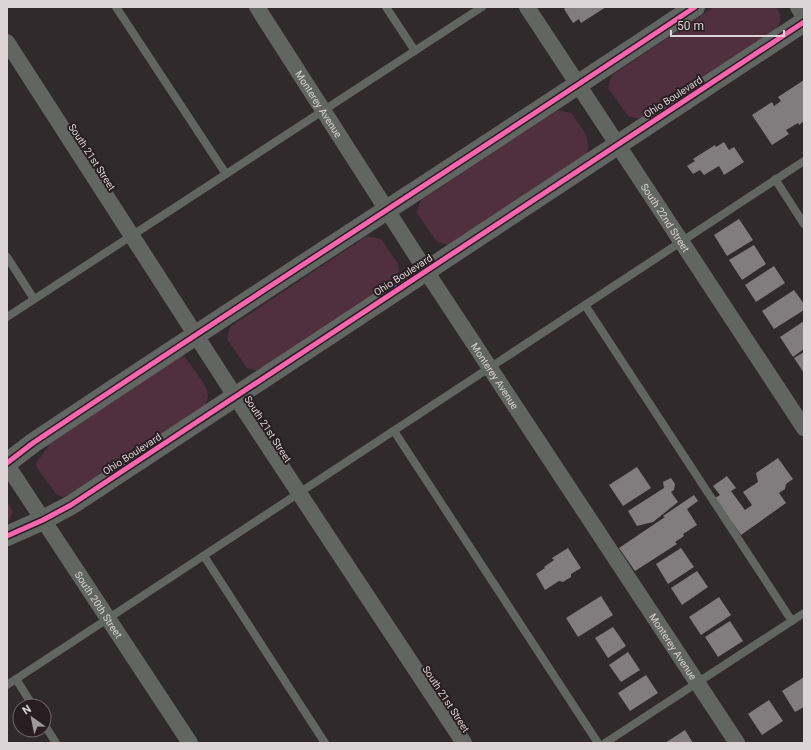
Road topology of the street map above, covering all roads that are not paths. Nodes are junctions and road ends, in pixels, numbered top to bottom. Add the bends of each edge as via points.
1 (116, 7) edge
2 (257, 7) edge
3 (386, 7) edge
4 (482, 7) edge
5 (527, 7) edge
6 (695, 7) edge
7 (798, 7) edge
8 (804, 17) edge
9 (804, 22) edge
10 (7, 42) edge
11 (415, 50) junction
12 (578, 85) junction
13 (323, 110) junction
14 (617, 145) junction
15 (804, 161) edge
16 (226, 174) junction
17 (775, 180) junction
18 (387, 209) junction
19 (804, 224) edge
20 (132, 235) junction
21 (681, 242) junction
22 (7, 257) edge
23 (426, 271) junction
24 (34, 299) junction
25 (585, 305) junction
26 (7, 317) edge
27 (196, 333) junction
28 (489, 368) junction
29 (235, 396) junction
30 (804, 428) edge
31 (394, 431) junction
32 (7, 464) edge
33 (299, 493) junction
34 (43, 520) junction
35 (7, 536) edge
36 (204, 556) junction
37 (804, 613) edge
38 (109, 619) junction
39 (792, 621) junction
40 (16, 680) junction
41 (697, 683) junction
42 (7, 685) edge
43 (28, 698) edge
44 (190, 743) edge
45 (324, 743) edge
46 (464, 743) edge
47 (598, 743) edge
48 (605, 743) edge
49 (737, 743) edge

1 - 16 lane
2 - 13 street, Monterey Avenue
3 - 11 lane
4 - 11 lane
5 - 12 street, South 22nd Street
6 - 12 street
7 - 8 street
9 - 14 street, Ohio Boulevard
10 - 20 street, South 21st Street
11 - 13 lane
12 - 14 street, South 22nd Street
12 - 18 street
13 - 16 lane
13 - 18 street, Monterey Avenue
14 - 21 street, South 22nd Street
14 - 23 street, Ohio Boulevard
15 - 17 lane
16 - 20 lane
17 - 19 lane
17 - 21 lane
18 - 23 street, Monterey Avenue
18 - 27 street
20 - 24 lane
20 - 27 street, South 21st Street
21 - 25 lane
21 - 30 street, South 22nd Street
22 - 24 lane
23 - 28 street, Monterey Avenue
23 - 29 street, Ohio Boulevard
24 - 26 lane
25 - 28 lane
25 - 39 lane
27 - 29 street, South 21st Street
27 - 32 street via 33,443
28 - 31 lane
28 - 41 street, Monterey Avenue
29 - 33 street, South 21st Street
29 - 34 street, Ohio Boulevard via 71,505
31 - 33 lane
31 - 47 lane
32 - 34 street, South 20th Street
33 - 36 lane
33 - 46 street, South 21st Street
34 - 35 street, Ohio Boulevard
34 - 38 street, South 20th Street
36 - 38 lane
36 - 45 lane
37 - 39 lane
38 - 40 lane
38 - 44 street, South 20th Street
39 - 41 lane
40 - 42 lane
40 - 43 lane
41 - 48 lane
41 - 49 street, Monterey Avenue

